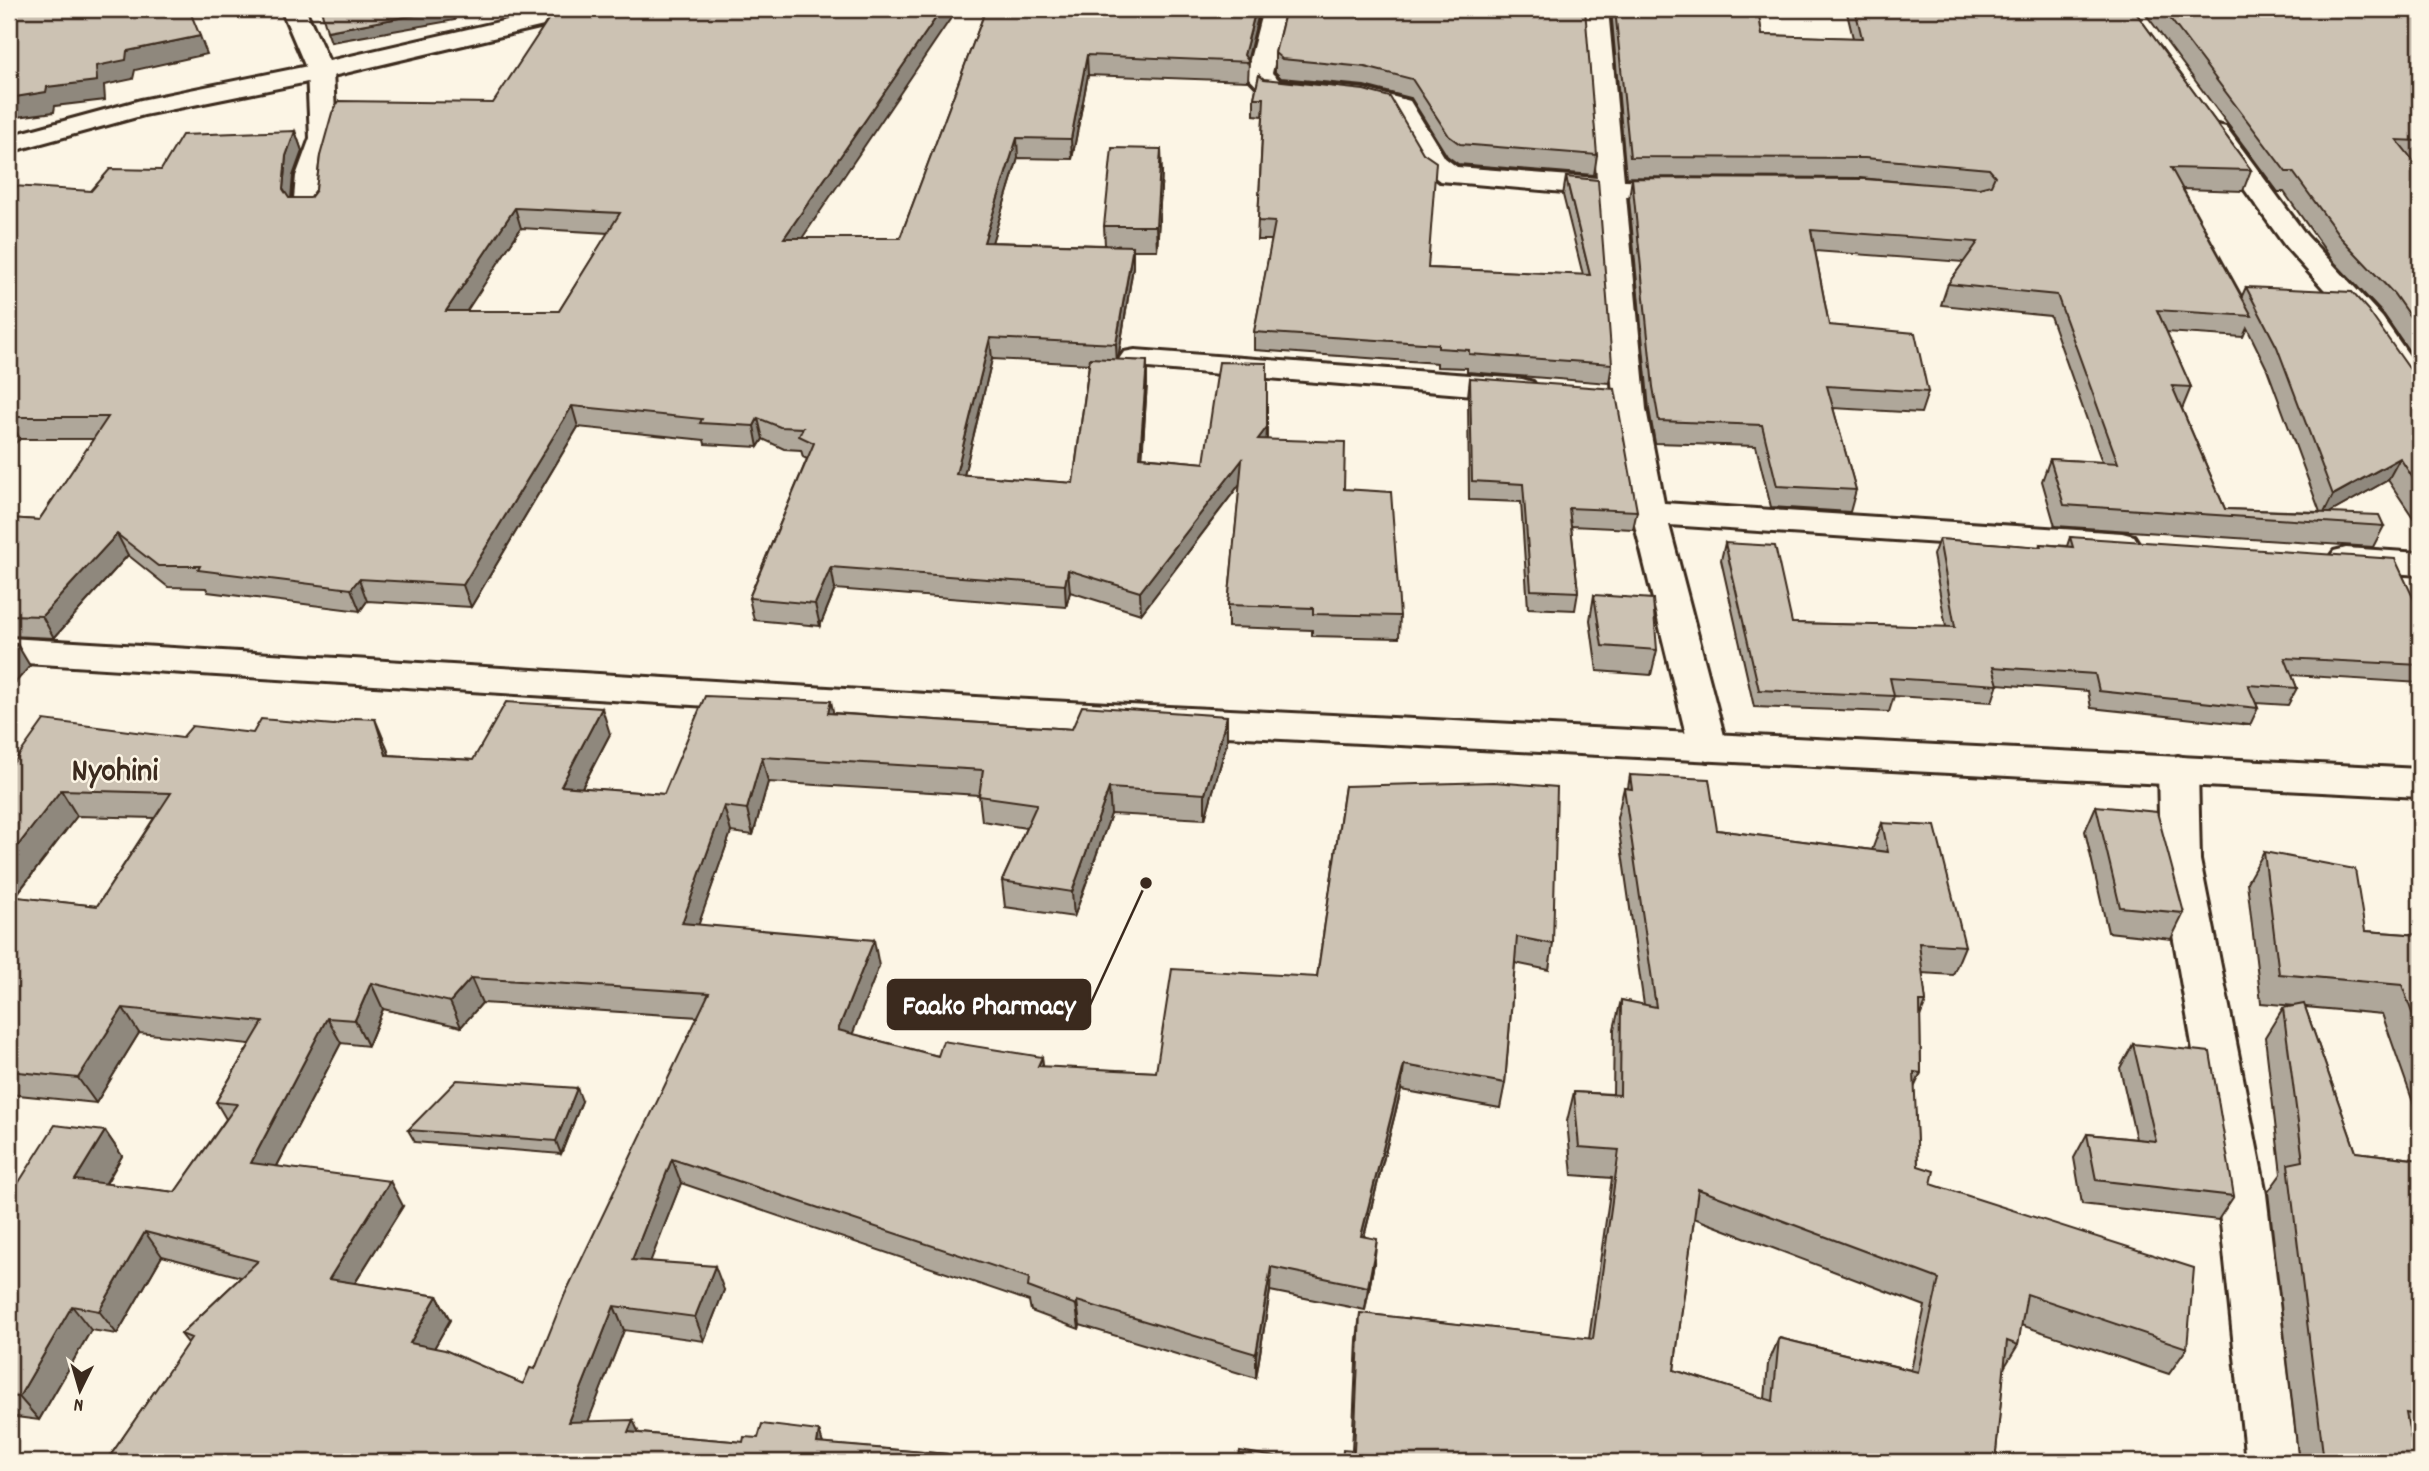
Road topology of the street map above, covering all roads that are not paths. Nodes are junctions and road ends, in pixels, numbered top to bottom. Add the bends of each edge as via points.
1 (293, 9) edge
2 (586, 9) edge
3 (1275, 9) edge
4 (1596, 9) edge
5 (320, 70) junction
6 (2200, 109) edge
7 (9, 144) edge
8 (1611, 188) junction
9 (1708, 188) edge
10 (307, 209) edge
11 (1135, 359) edge
12 (1546, 391) edge
13 (2420, 394) edge
14 (1649, 513) junction
15 (2158, 547) edge
16 (2310, 557) edge
17 (2420, 564) edge
18 (9, 650) edge
19 (1708, 747) junction
20 (2178, 770) junction
21 (2420, 783) edge
22 (2272, 1462) edge

1 - 5 street
2 - 5 street
3 - 8 street via 1259,75 1273,88 1364,97 1401,107 1434,163 1450,175
4 - 8 street
5 - 7 street via 141,108
5 - 10 street via 323,138 310,176
6 - 13 street via 2296,241 2371,323
8 - 9 street
8 - 14 street via 1615,396
11 - 12 street
14 - 15 street
14 - 19 street
16 - 17 street
18 - 19 street via 1009,712
19 - 20 street
20 - 21 street
20 - 22 street via 2180,860 2242,1194

